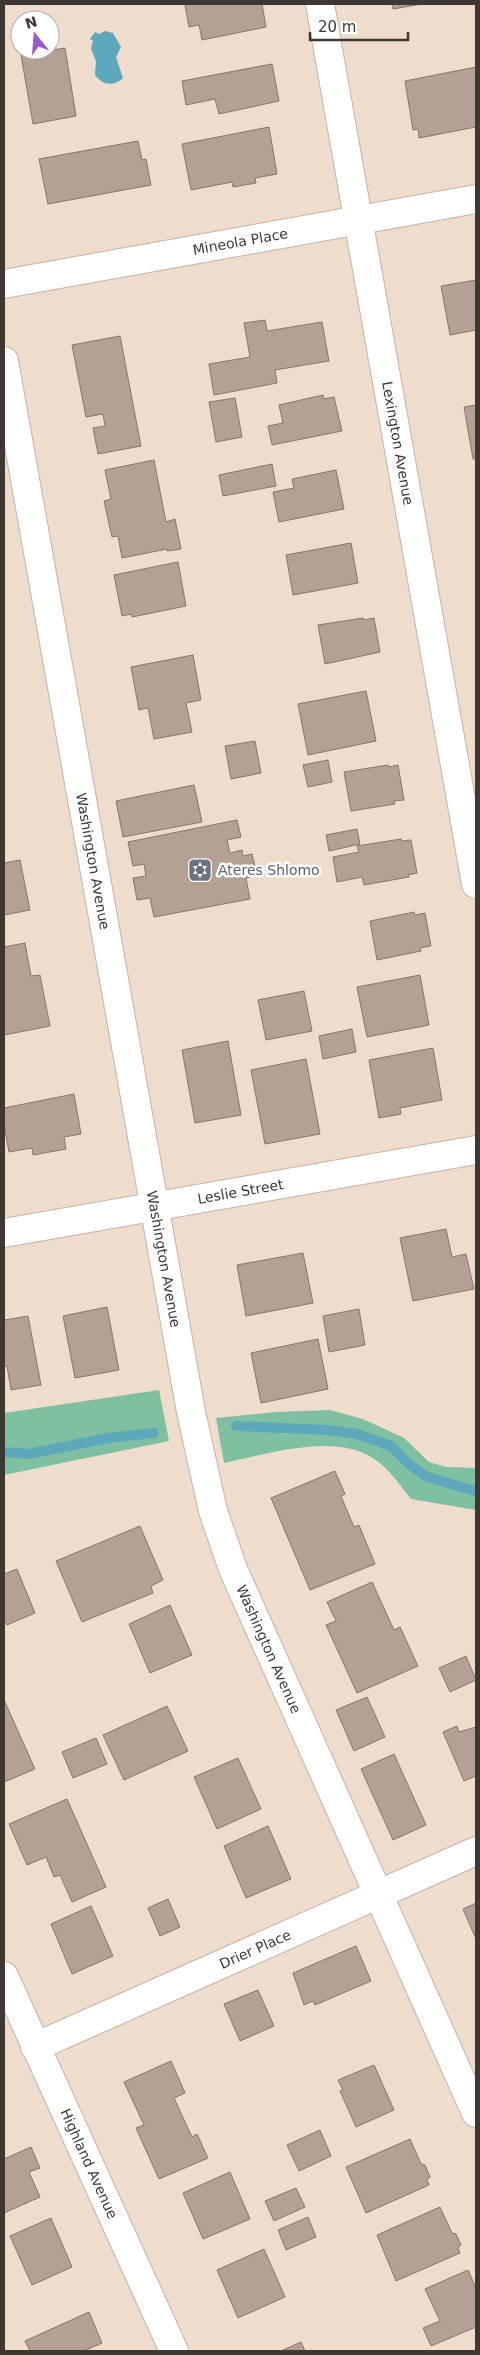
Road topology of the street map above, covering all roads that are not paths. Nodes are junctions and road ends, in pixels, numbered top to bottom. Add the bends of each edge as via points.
1 (320, 4) edge
2 (476, 199) edge
3 (360, 219) junction
4 (4, 284) edge
5 (4, 361) edge
6 (476, 884) edge
7 (476, 1150) edge
8 (154, 1206) junction
9 (4, 1233) edge
10 (476, 1850) edge
11 (378, 1895) junction
12 (4, 1976) edge
13 (35, 2047) junction
14 (476, 2113) edge
15 (174, 2351) edge

1 - 3 street, Lexington Avenue
2 - 3 street, Mineola Place
3 - 4 street, Mineola Place
3 - 6 street, Lexington Avenue
5 - 8 street, Washington Avenue
7 - 8 street, Leslie Street
8 - 9 street, Leslie Street
8 - 11 street, Washington Avenue via 191,1412 213,1511 233,1569
10 - 11 street, Drier Place
11 - 13 street, Drier Place
11 - 14 street, Washington Avenue
12 - 13 street, Highland Avenue
13 - 15 street, Highland Avenue

